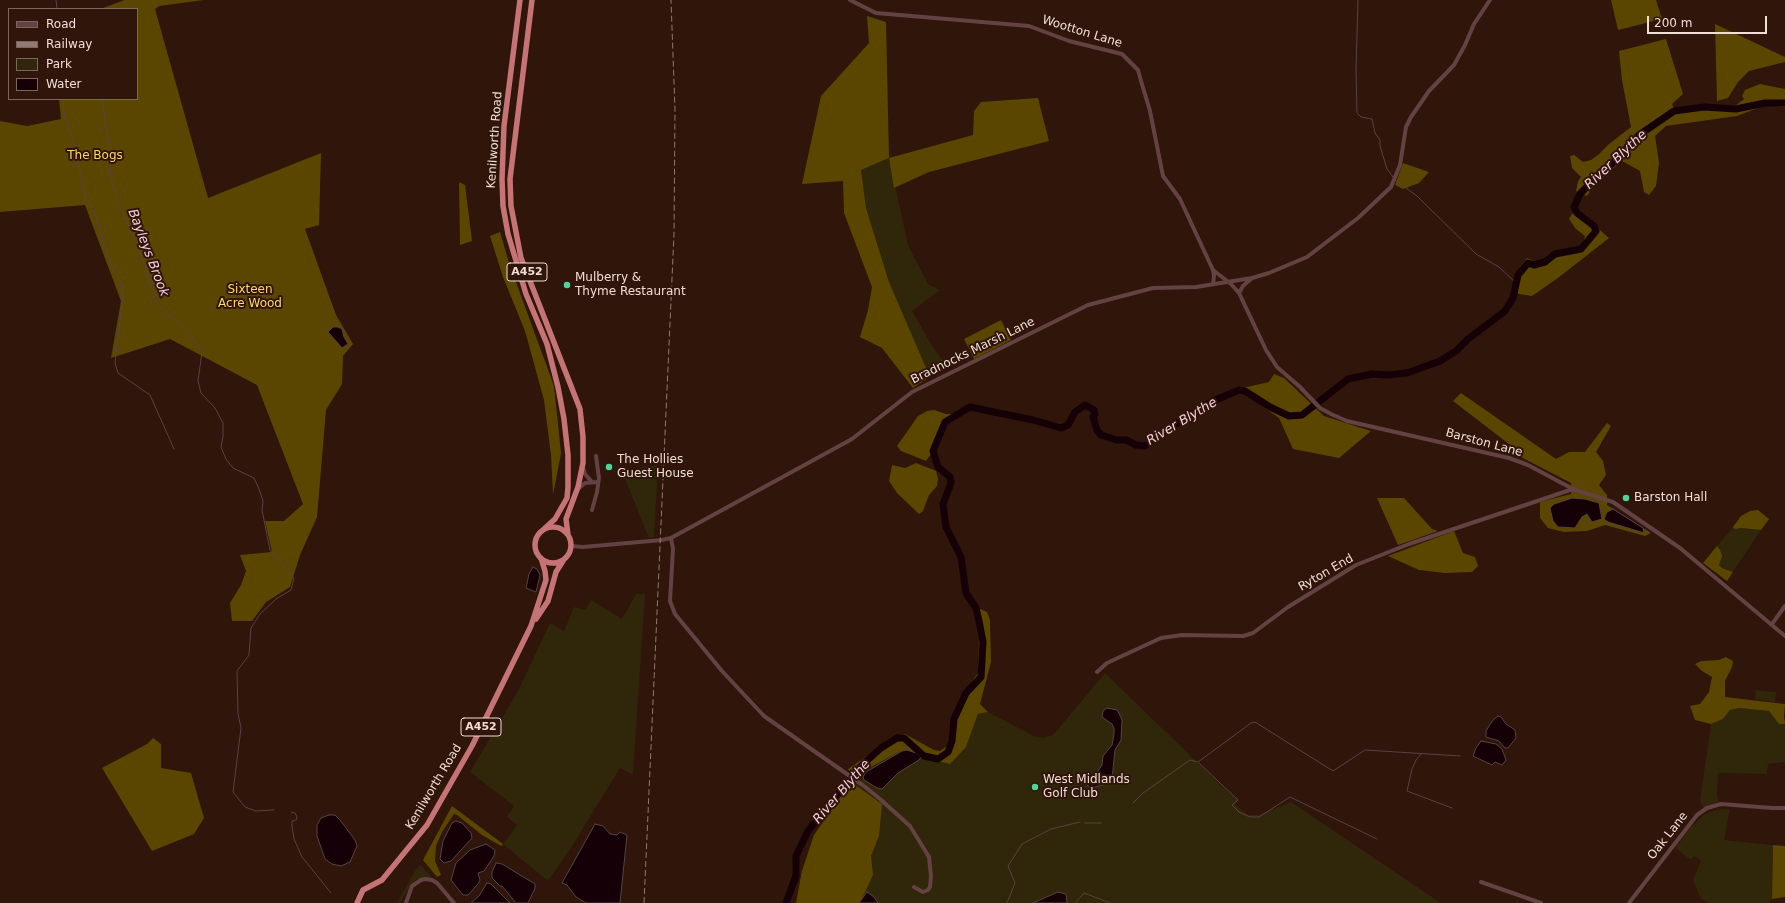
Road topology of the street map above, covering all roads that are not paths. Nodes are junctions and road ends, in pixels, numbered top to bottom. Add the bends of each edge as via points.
1 (520, 0) edge
2 (532, 0) edge
3 (850, 0) edge
4 (1490, 0) edge
5 (1212, 270) junction
6 (1252, 278) junction
7 (1227, 281) junction
8 (1213, 284) junction
9 (1239, 293) junction
10 (596, 456) dead end
11 (583, 463) junction
12 (592, 482) junction
13 (598, 482) junction
14 (1573, 489) junction
15 (577, 490) junction
16 (592, 510) dead end
17 (544, 529) junction
18 (568, 535) junction
19 (670, 538) junction
20 (571, 546) junction
21 (541, 558) junction
22 (563, 561) junction
23 (1785, 606) edge
24 (1772, 624) junction
25 (531, 626) junction
26 (1785, 636) edge
27 (1097, 672) dead end
28 (1785, 808) edge
29 (1481, 882) dead end
30 (914, 887) dead end
31 (359, 901) edge
32 (406, 903) edge
33 (454, 903) edge
34 (1541, 903) edge
35 (1629, 903) edge

1 - 17 highway, Kenilworth Road / A452 via 504,126 503,206 515,260 547,344 558,387 564,419 568,468 567,498 555,519
2 - 11 highway, Kenilworth Road / A452 via 510,179 511,206 522,258 580,409
3 - 5 street, Wootton Lane via 876,13 1029,26 1069,41 1122,54 1133,64 1139,75 1150,111 1163,176 1180,199
4 - 6 street via 1474,24 1454,65 1429,91 1411,117 1406,127 1394,182 1383,196 1315,252 1295,263
5 - 7 street, Wootton Lane
5 - 8 street, Wootton Lane
6 - 7 street
6 - 9 street
7 - 8 street, Bradnocks Marsh Lane
7 - 9 street, Barston Lane
8 - 19 street, Bradnocks Marsh Lane via 1152,288 1088,305 912,392 852,439
9 - 14 street, Barston Lane via 1270,358 1281,372 1324,411 1347,421 1509,458
10 - 13 street
11 - 12 street, Kenilworth Road via 584,474
11 - 15 highway, Kenilworth Road / A452
12 - 13 street
12 - 15 street
13 - 16 street
14 - 24 street, Barston Lane via 1613,502 1630,512 1680,548
14 - 27 street, Ryton End via 1409,544 1356,566 1288,607 1253,633 1243,636 1182,635 1161,638 1107,663
15 - 18 highway, Kenilworth Road / A452 via 566,519
17 - 18 highway via 557,528
17 - 21 highway, A452 via 536,539 535,545
18 - 20 highway, A452
19 - 20 street, Bradnocks Marsh Lane
19 - 30 street via 673,549 670,601 675,614 764,716 864,786 910,826 929,857 930,887 923,892
20 - 22 highway, A452
21 - 22 highway via 551,563
21 - 25 highway, Kenilworth Road / A452 via 546,580
22 - 25 highway, Kenilworth Road / A452 via 555,575 548,601
23 - 24 street
24 - 26 street, Barston Lane
25 - 31 highway, Kenilworth Road / A452 via 472,746 427,826 382,880 364,888
28 - 35 street, Oak Lane via 1721,804 1707,808 1697,815
29 - 34 street
32 - 33 street via 412,886 425,879 437,883

